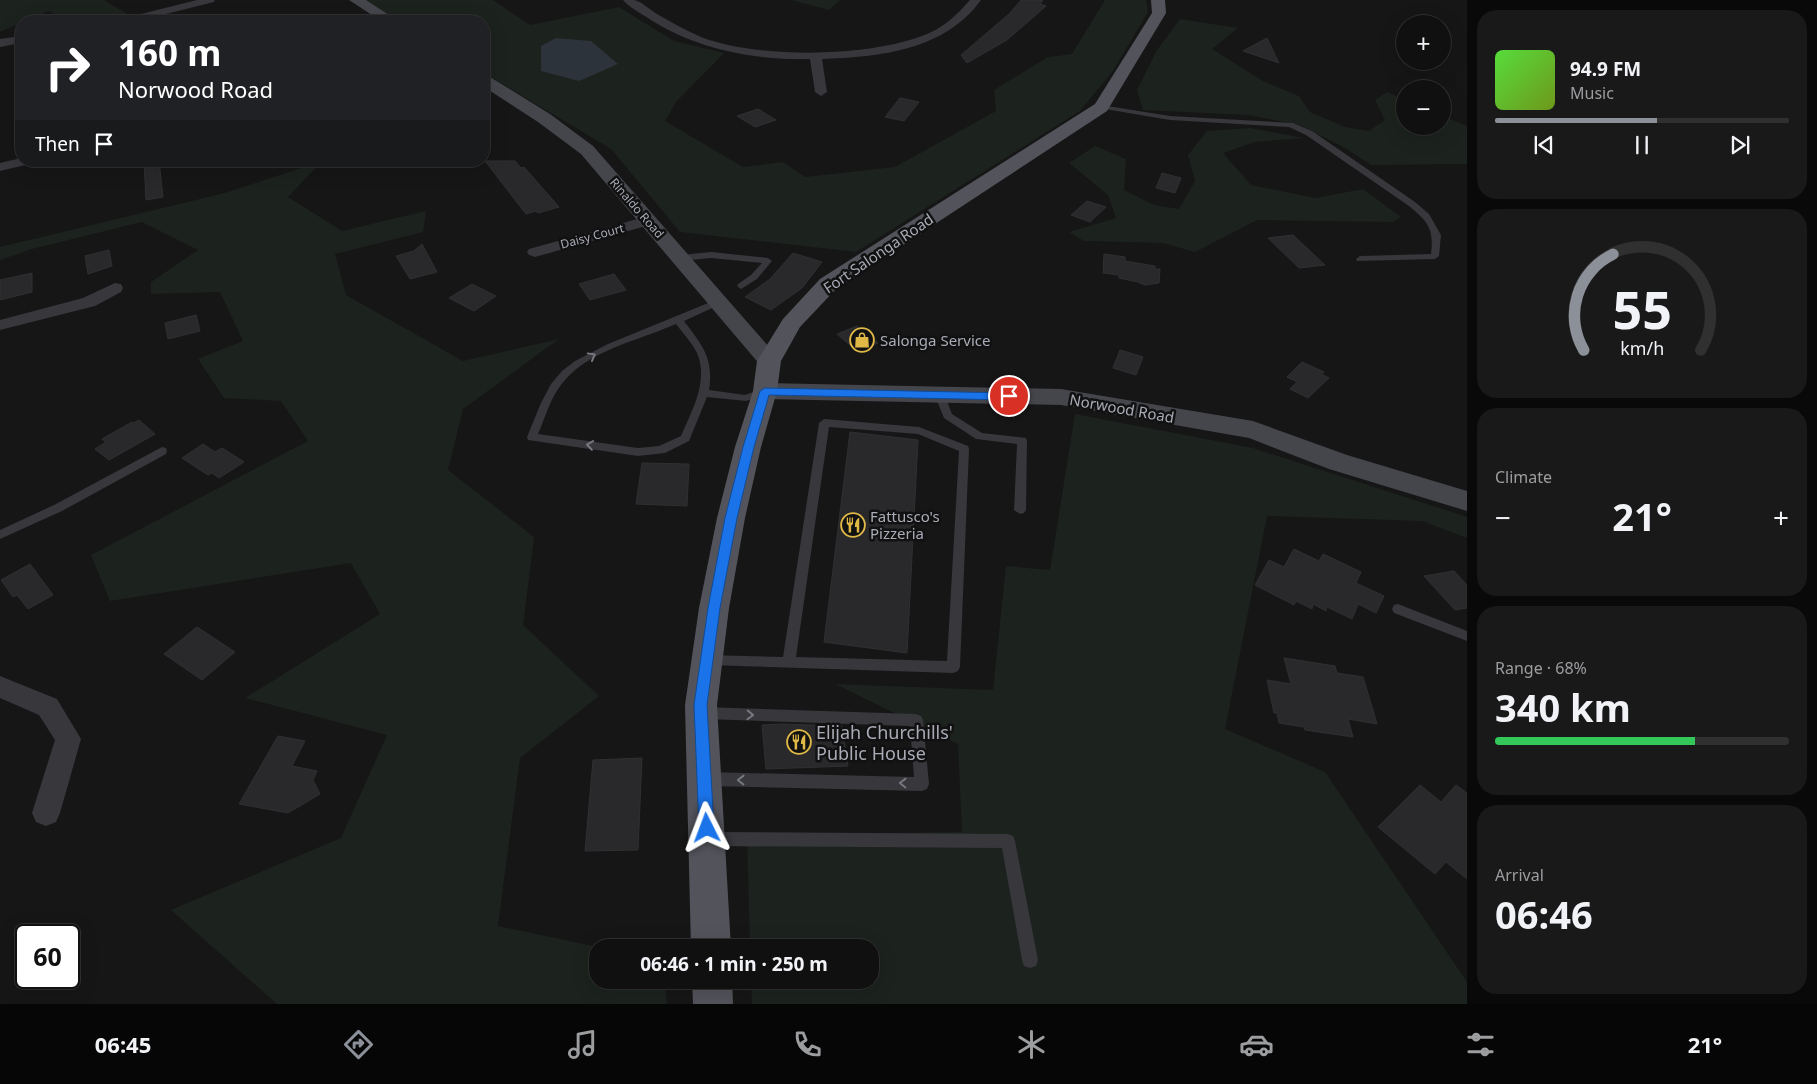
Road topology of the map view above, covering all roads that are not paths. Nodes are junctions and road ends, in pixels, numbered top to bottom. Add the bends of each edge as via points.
1 (210, 0) edge
2 (356, 0) edge
3 (628, 0) edge
4 (976, 0) edge
5 (1158, 0) edge
6 (149, 15) edge
7 (381, 15) edge
8 (15, 41) edge
9 (0, 44) edge
10 (816, 56) junction
11 (490, 84) edge
12 (821, 92) dead end
13 (1101, 107) junction
14 (15, 163) edge
15 (0, 167) edge
16 (648, 221) junction
17 (535, 252) dead end
18 (680, 258) junction
19 (1360, 259) dead end
20 (741, 286) dead end
21 (115, 288) dead end
22 (718, 302) junction
23 (678, 320) junction
24 (0, 325) edge
25 (769, 361) junction
26 (765, 391) junction
27 (704, 393) junction
28 (940, 396) junction
29 (162, 451) dead end
30 (1467, 501) edge
31 (1020, 510) dead end
32 (0, 535) edge
33 (1398, 609) dead end
34 (1467, 636) edge
35 (707, 660) junction
36 (789, 662) junction
37 (0, 687) edge
38 (701, 713) junction
39 (704, 779) junction
40 (46, 813) dead end
41 (707, 839) junction
42 (711, 939) edge
43 (1030, 960) dead end
44 (712, 989) edge
45 (713, 1004) edge

1 - 6 street
2 - 7 street
3 - 10 street via 666,26 722,47
4 - 10 street via 949,27 926,38 869,51
5 - 13 main road, Fort Salonga Road via 1159,13
8 - 9 street
10 - 12 street
11 - 16 street, Rinaldo Road via 587,150
13 - 19 lane via 1170,118 1290,125 1309,133 1412,204 1426,216 1437,235 1435,256
13 - 25 main road, Fort Salonga Road via 828,284 791,324
14 - 15 street
16 - 17 street, Daisy Court
16 - 18 street, Rinaldo Road
18 - 20 lane via 711,255 768,261
18 - 22 street, Rinaldo Road
21 - 24 street via 89,302
22 - 23 lane
22 - 25 street, Rinaldo Road
23 - 27 lane via 704,356 707,376
27 -> 23 lane via 685,438 661,450 638,452 532,437 556,383 570,370 614,345
25 - 26 main road, Fort Salonga Road
26 - 27 lane via 746,398
26 - 28 street, Norwood Road
26 - 35 main road, Fort Salonga Road via 731,518
28 - 30 street, Norwood Road via 1061,397 1254,430 1338,462
28 - 31 lane via 948,416 980,436 1022,441
29 - 32 lane via 58,508
33 - 34 lane
35 - 36 lane
35 - 38 main road, Fort Salonga Road
36 - 36 lane via 953,667 964,449 920,431 824,423
37 - 40 street via 48,707 68,739
38 - 39 main road, Fort Salonga Road
38 -> 39 lane via 916,720 922,784
39 - 41 main road, Fort Salonga Road
41 - 42 main road, Fort Salonga Road
41 - 43 lane via 1008,841
44 - 45 main road

